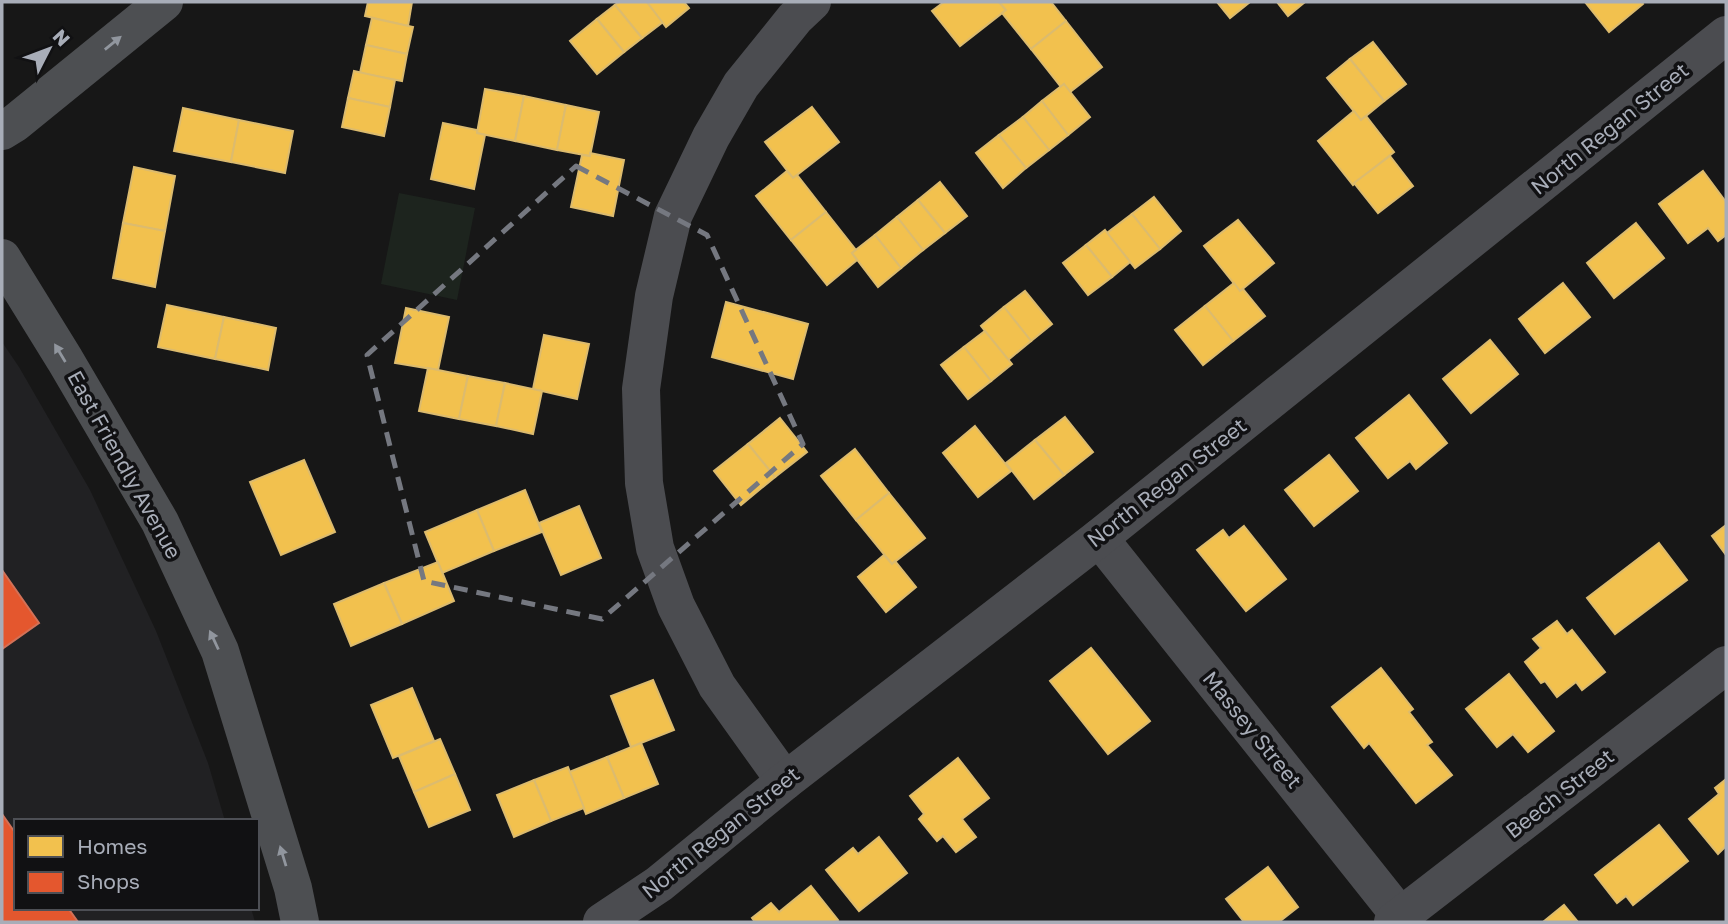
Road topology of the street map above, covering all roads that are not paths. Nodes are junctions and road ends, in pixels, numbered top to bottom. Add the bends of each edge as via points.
1 (164, 2) edge
2 (812, 2) edge
3 (1726, 36) edge
4 (2, 131) edge
5 (2, 258) edge
6 (1099, 538) junction
7 (1726, 665) edge
8 (785, 781) junction
9 (1399, 920) edge
10 (300, 922) edge
11 (602, 922) edge

4 -> 1 main road
2 - 8 street via 741,85 710,137 673,216 653,296 641,389 644,483 655,548 676,606 717,686
3 - 6 street, North Regan Street
10 -> 5 main road, East Friendly Avenue via 220,651 160,522
6 - 8 street, North Regan Street
6 - 9 street, Massey Street
7 - 9 street, Beech Street
8 - 11 street, North Regan Street via 659,884

